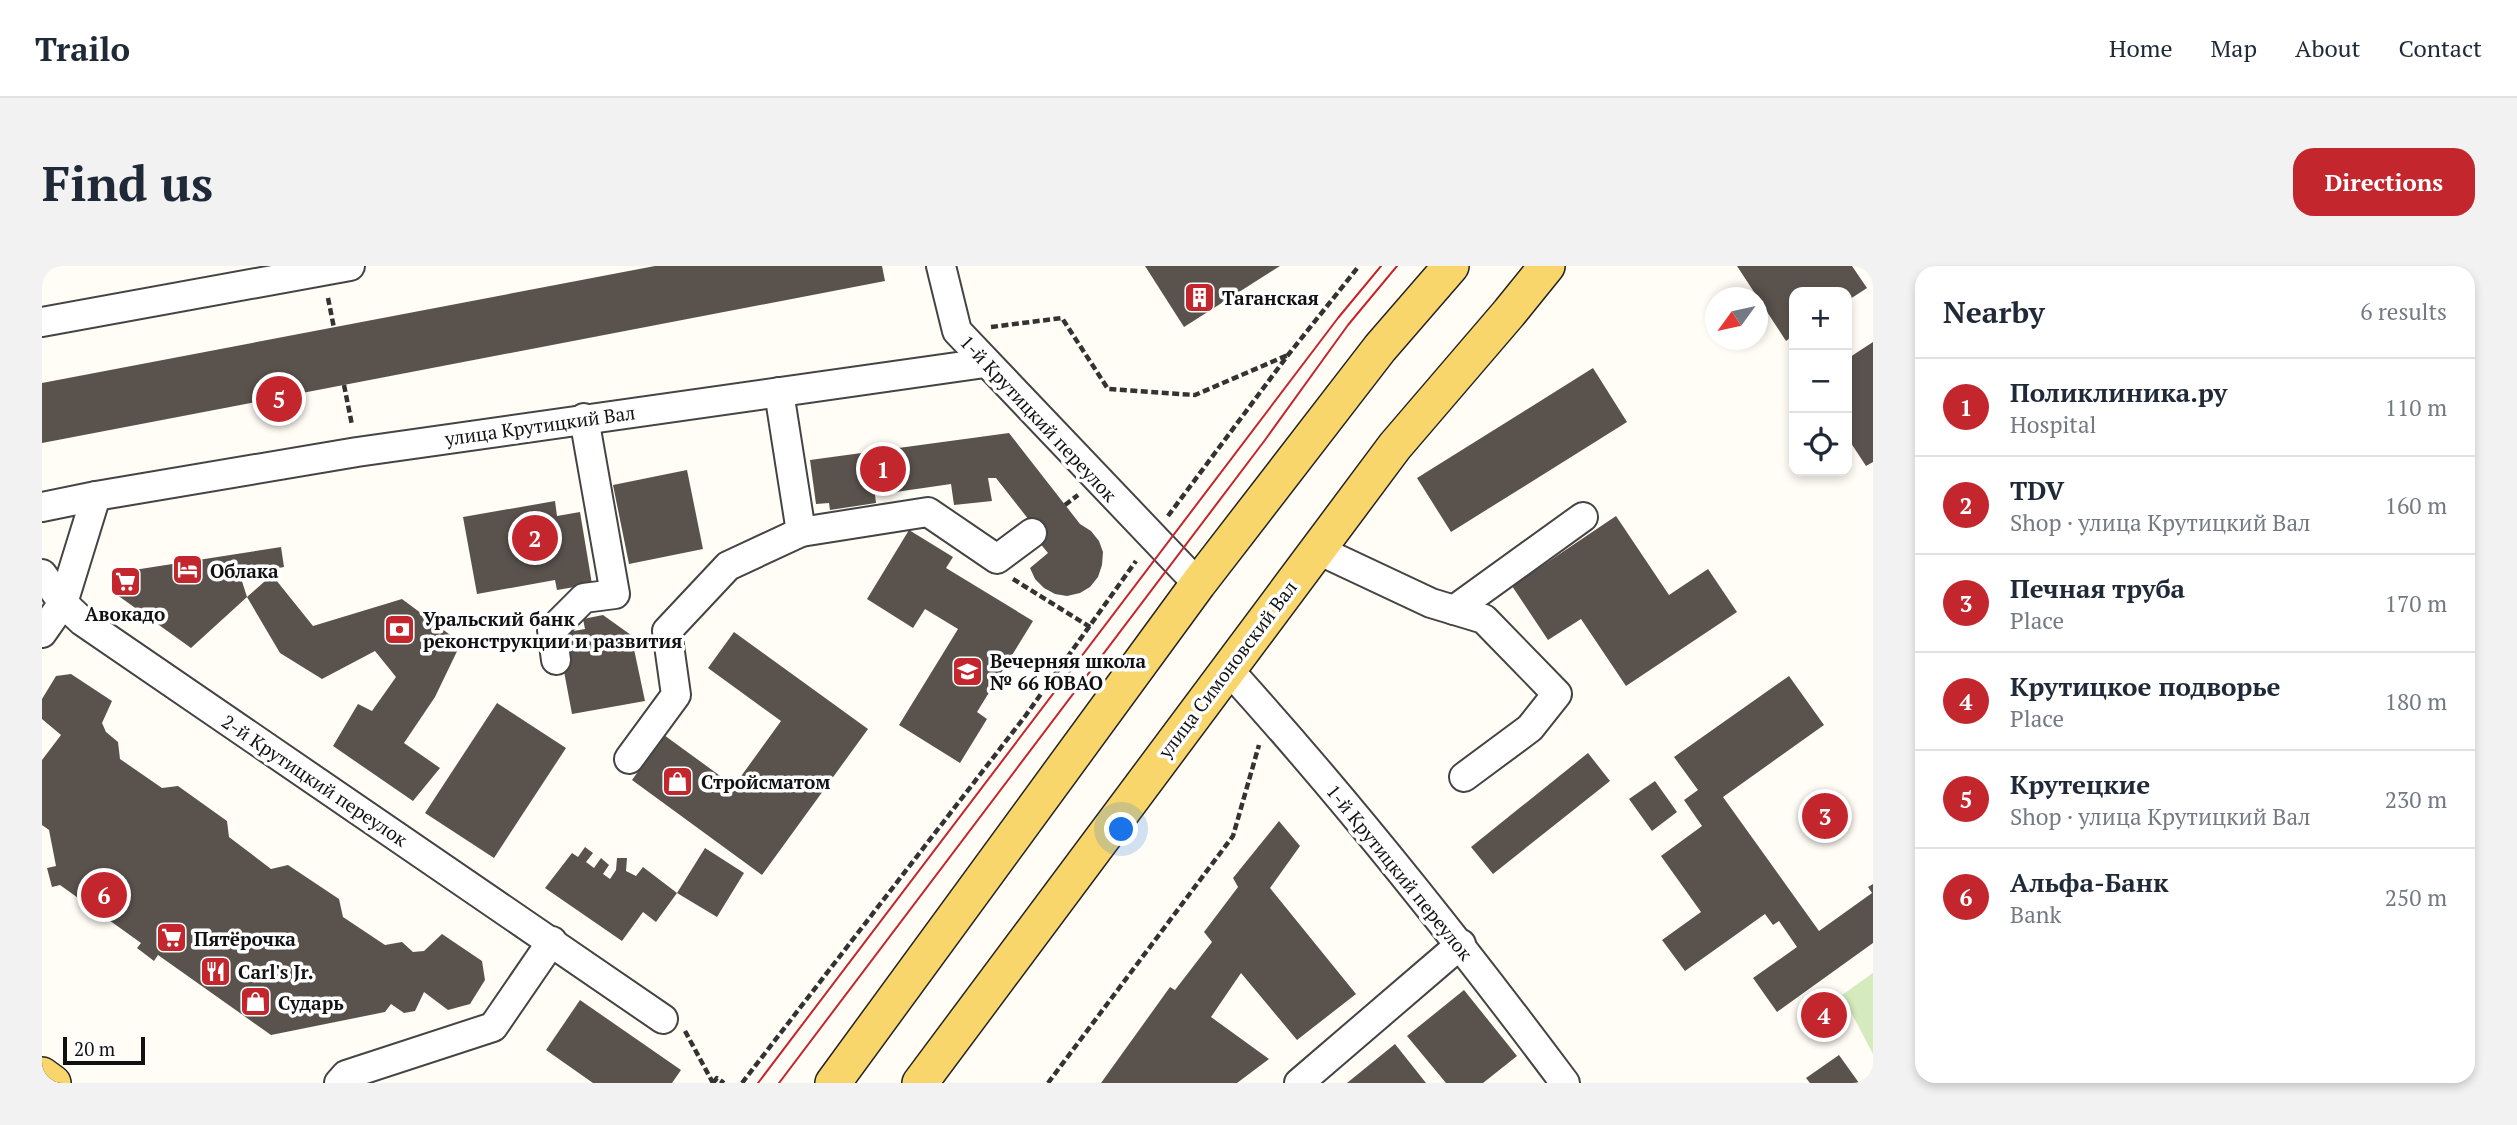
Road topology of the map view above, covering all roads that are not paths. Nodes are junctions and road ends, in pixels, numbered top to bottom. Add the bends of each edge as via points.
1 (350, 266) edge
2 (941, 266) edge
3 (1451, 266) edge
4 (1546, 267) edge
5 (42, 322) edge
6 (985, 363) junction
7 (779, 391) junction
8 (584, 418) junction
9 (96, 496) junction
10 (42, 507) edge
11 (1583, 517) dead end
12 (801, 533) junction
13 (1031, 533) dead end
14 (1316, 550) junction
15 (42, 574) edge
16 (1198, 584) junction
17 (63, 603) junction
18 (1454, 610) junction
19 (42, 633) edge
20 (556, 660) dead end
21 (1227, 668) junction
22 (629, 758) dead end
23 (1464, 777) dead end
24 (552, 942) junction
25 (1461, 944) junction
26 (663, 1019) dead end
27 (42, 1075) edge
28 (53, 1083) edge
29 (339, 1083) edge
30 (833, 1083) edge
31 (920, 1083) edge
32 (1299, 1083) edge
33 (1565, 1083) edge

1 - 5 street
2 - 6 street, 1-й Крутицкий переулок via 957,331
3 - 16 main road via 1380,348
4 - 14 main road, улица Симоновский Вал via 1395,446
6 - 7 street, улица Крутицкий Вал
6 - 16 street, 1-й Крутицкий переулок
7 - 8 street, улица Крутицкий Вал
7 - 12 street
8 - 9 street, улица Крутицкий Вал
8 - 20 street via 615,594 584,598 552,630
9 - 10 street, улица Крутицкий Вал
9 - 17 street
11 - 18 street
12 - 13 street via 928,512 997,559
12 - 22 street via 728,566 667,631 676,695
14 - 18 street
14 - 21 main road, улица Симоновский Вал
15 - 17 street, 2-й Крутицкий переулок
16 - 30 main road
17 - 19 street
17 - 24 street, 2-й Крутицкий переулок via 82,621
18 - 23 street via 1484,619 1557,694 1530,728
21 - 25 street, 1-й Крутицкий переулок
21 - 31 main road, улица Симоновский Вал
24 - 26 street, 2-й Крутицкий переулок
24 - 29 street via 493,1027 346,1075
25 - 32 street
25 - 33 street, 1-й Крутицкий переулок
27 - 28 main road

